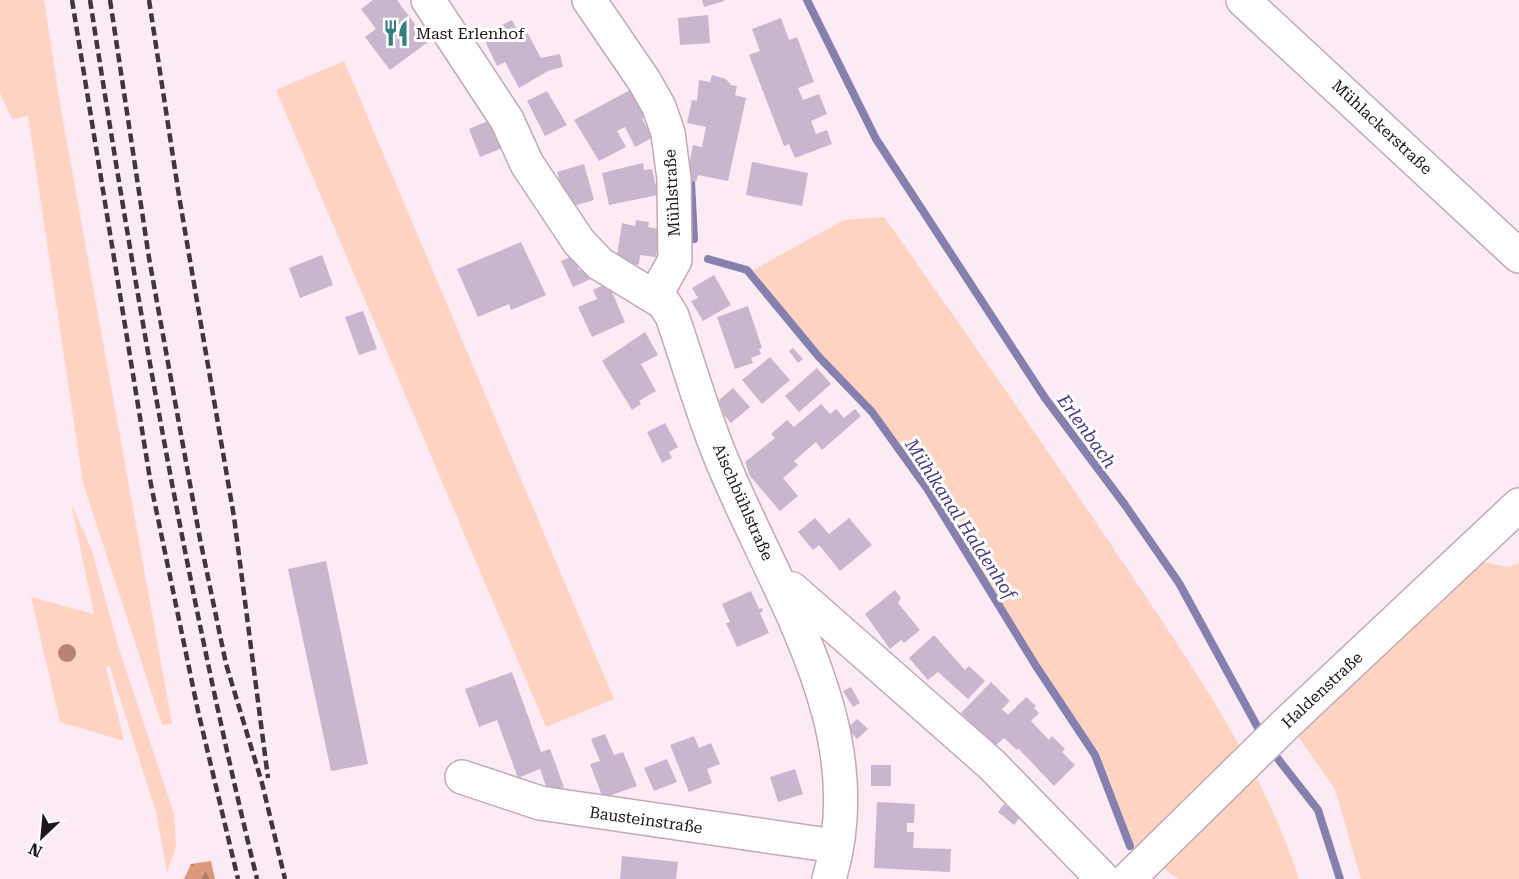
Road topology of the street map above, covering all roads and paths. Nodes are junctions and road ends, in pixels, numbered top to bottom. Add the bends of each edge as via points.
1 (428, 0) edge
2 (588, 0) edge
3 (1243, 0) edge
4 (1519, 256) edge
5 (655, 296) junction
6 (1519, 505) edge
7 (783, 593) junction
8 (462, 777) dead end
9 (835, 846) junction
10 (828, 879) edge
11 (1102, 879) edge
12 (1128, 879) edge

1 - 5 street, Aischbühlstraße via 507,120 527,164 579,242 600,264
2 - 5 street, Mühlstraße via 645,82 668,133 674,179 675,260
3 - 4 street, Mühlackerstraße
5 - 7 street, Aischbühlstraße via 672,316 725,469
6 - 12 street, Haldenstraße
7 - 9 street via 817,670 833,732 839,791
7 - 11 street via 792,589 992,764
8 - 9 street, Bausteinstraße via 540,803
9 - 10 street

